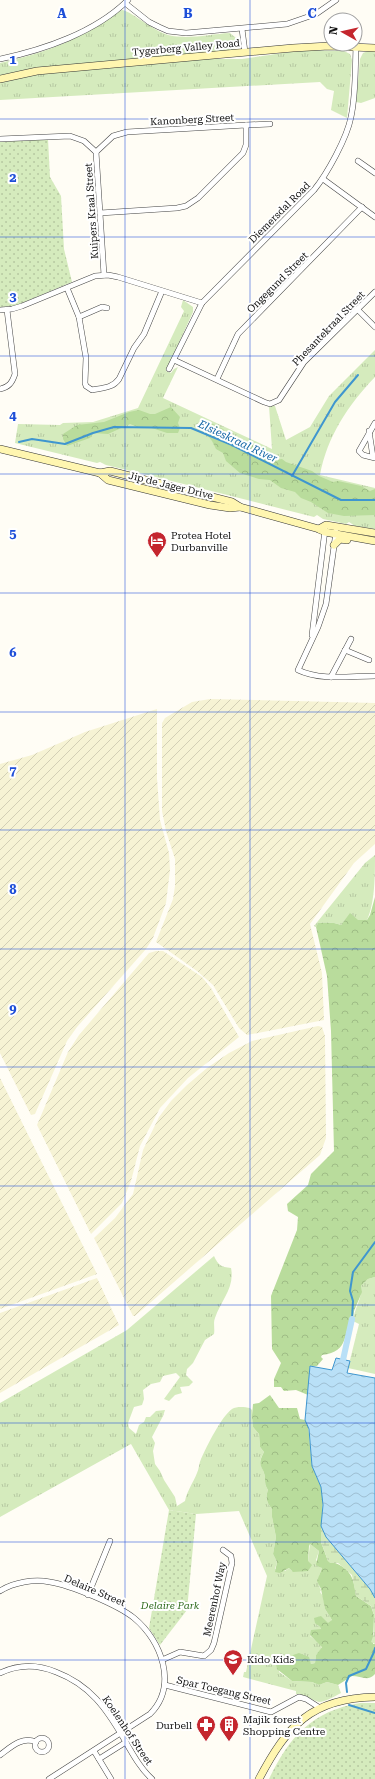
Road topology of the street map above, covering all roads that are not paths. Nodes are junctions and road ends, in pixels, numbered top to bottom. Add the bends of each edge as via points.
1 (336, 0) edge
2 (126, 2) edge
3 (242, 29) junction
4 (323, 47) edge
5 (363, 47) edge
6 (375, 48) edge
7 (245, 52) junction
8 (356, 52) edge
9 (0, 59) edge
10 (0, 79) edge
11 (270, 124) dead end
12 (246, 125) junction
13 (0, 139) edge
14 (96, 152) junction
15 (358, 161) dead end
16 (375, 172) edge
17 (323, 179) junction
18 (362, 207) junction
19 (100, 213) junction
20 (375, 217) edge
21 (104, 275) junction
22 (67, 288) junction
23 (162, 291) junction
24 (375, 292) edge
25 (202, 303) junction
26 (107, 308) dead end
27 (357, 309) junction
28 (0, 310) edge
29 (7, 310) junction
30 (79, 317) junction
31 (375, 327) edge
32 (174, 360) junction
33 (169, 369) dead end
34 (217, 379) junction
35 (0, 389) edge
36 (375, 423) edge
37 (370, 431) junction
38 (0, 445) edge
39 (0, 449) edge
40 (18, 453) junction
41 (374, 457) edge
42 (324, 528) junction
43 (337, 530) junction
44 (375, 534) edge
45 (375, 541) edge
46 (334, 545) junction
47 (375, 545) edge
48 (351, 639) dead end
49 (311, 640) junction
50 (345, 650) junction
51 (369, 660) dead end
52 (375, 676) edge
53 (331, 677) junction
54 (110, 1541) dead end
55 (224, 1550) dead end
56 (0, 1591) edge
57 (88, 1595) junction
58 (162, 1660) junction
59 (0, 1673) edge
60 (165, 1685) junction
61 (375, 1697) edge
62 (320, 1708) junction
63 (120, 1733) junction
64 (36, 1742) dead end
65 (126, 1742) junction
66 (94, 1751) junction
67 (0, 1755) edge
68 (99, 1759) junction
69 (49, 1779) edge
70 (111, 1779) edge
71 (152, 1779) edge
72 (259, 1779) edge

1 - 3 street via 323,11 296,22
2 - 3 street via 149,22 168,31
2 - 9 street via 97,23 72,36 21,55
3 - 7 street
4 - 7 main road, Tygerberg Valley Road
5 - 6 main road, Tygerberg Valley Road
7 - 10 main road, Tygerberg Valley Road via 37,71
8 - 17 street, Diemersdal Road via 350,123
11 - 12 street
12 - 14 street, Kanonberg Street via 127,132 112,136
12 - 19 street, Kanonberg Street via 246,145 242,154 191,204 177,208
13 - 14 street, Kuipers Kraal Street via 70,136 84,141
14 - 19 street, Kuipers Kraal Street
15 - 16 street
17 - 18 street
17 - 25 street, Diemersdal Road
18 - 20 street
18 - 34 street, Ongegund Street via 238,334
19 - 21 street, Kuipers Kraal Street
21 - 22 street
21 - 23 street
22 - 29 street
22 - 30 street
23 - 25 street
23 - 30 street via 144,334 119,379 109,387 92,390 86,386 86,358
24 - 27 street, Phesantekraal Street
25 - 32 street, Diemersdal Road
26 - 30 street via 102,307
27 - 31 street
27 - 34 street, Phesantekraal Street via 304,362 282,397 274,403 264,402
28 - 29 street
29 - 35 street via 15,374 11,383
32 - 33 street, Diemersdal Road
32 - 34 street, Phesantekraal Street
36 - 37 street
37 - 41 street
37 - 41 street via 359,451 363,455
38 - 40 main road, Jip de Jager Drive
39 - 40 main road, Jip de Jager Drive
40 - 42 main road, Jip de Jager Drive via 100,473 108,480 210,505 240,507
42 - 43 main road, Jip de Jager Drive
42 - 49 street
43 - 44 main road, Jip de Jager Drive
43 - 45 main road, Jip de Jager Drive
43 - 46 street
46 - 47 main road via 341,539
46 - 49 street via 326,604
48 - 50 street
49 - 53 street via 298,670 312,676
50 - 51 street
50 - 53 street
52 - 53 street
54 - 57 street
55 - 58 street, Meerenhof Way via 232,1563 211,1650 204,1656 183,1652
56 - 57 street, Delaire Street via 17,1584 45,1581
57 - 58 street, Delaire Street via 115,1606 134,1618 150,1635
58 - 60 street, Delaire Street
59 - 63 street, Koelenhof Street via 33,1666 44,1667 72,1678 100,1702
60 - 62 street, Spar Toegang Street via 271,1712 299,1697
60 - 63 street via 154,1710
61 - 62 main road via 342,1700
62 - 72 main road via 299,1722 285,1736 276,1747
63 - 65 street, Koelenhof Street
63 - 66 street
64 - 67 street via 22,1740
65 - 68 street
65 - 71 street, Koelenhof Street via 139,1764
66 - 68 street
66 - 69 street
68 - 70 street

